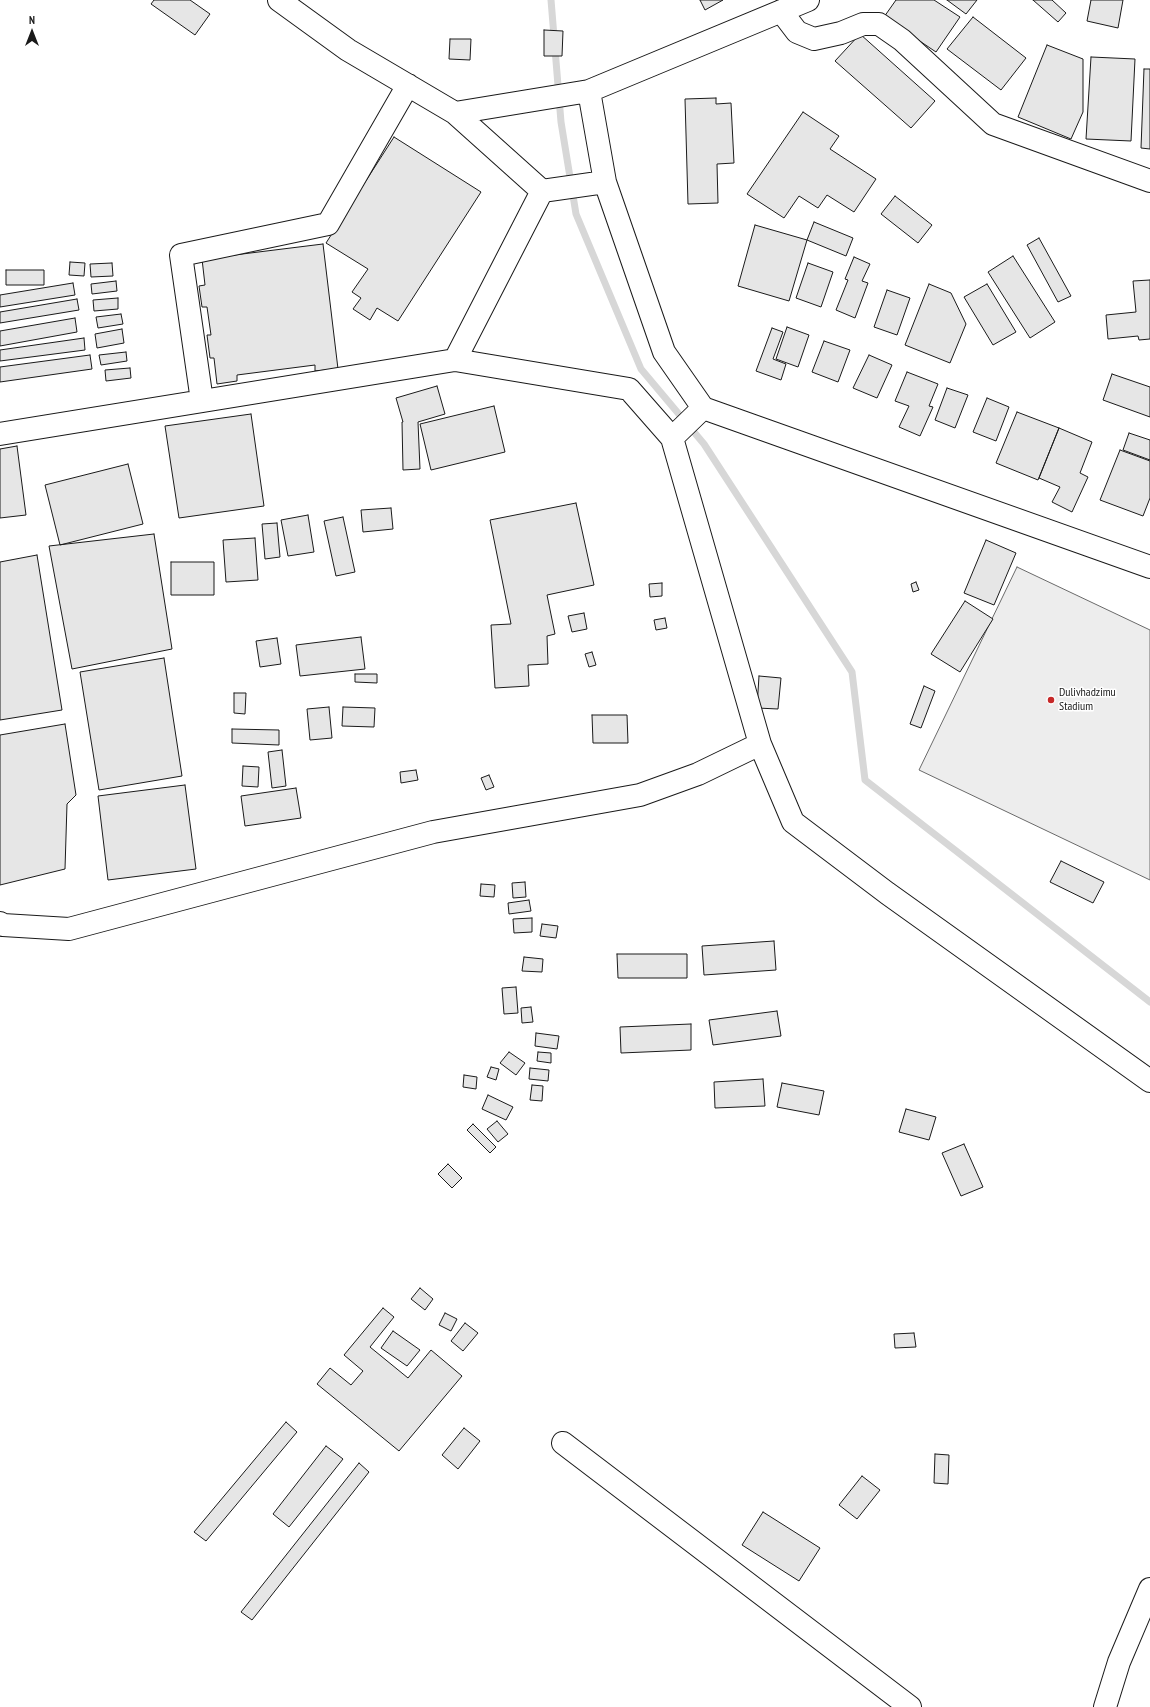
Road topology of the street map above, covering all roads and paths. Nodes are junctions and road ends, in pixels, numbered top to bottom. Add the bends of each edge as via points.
1 (279, 0) edge
2 (808, 0) edge
3 (781, 11) junction
4 (408, 85) junction
5 (580, 92) junction
6 (455, 113) junction
7 (1150, 181) edge
8 (606, 182) junction
9 (551, 190) junction
10 (455, 360) junction
11 (202, 401) junction
12 (687, 423) junction
13 (0, 434) edge
14 (1150, 567) edge
15 (760, 744) junction
16 (0, 922) edge
17 (1150, 1081) edge
18 (562, 1443) dead end
19 (1150, 1589) edge
20 (910, 1707) edge
21 (1105, 1707) edge

1 - 4 street via 348,50
2 - 3 street
3 - 5 street
3 - 7 street via 797,32 814,39 841,33 863,24 879,24 902,40 993,124
4 - 6 street
4 - 11 street via 328,224 181,255
5 - 6 street
5 - 8 street
6 - 9 street
8 - 9 street
8 - 12 street
9 - 10 street
10 - 11 street
10 - 12 street via 629,389
11 - 13 street
12 - 14 street
12 - 15 street
15 - 16 street via 698,774 640,794 433,832 69,929 3,925
15 - 17 street via 793,822 887,893
18 - 20 street
19 - 21 street via 1119,1662

